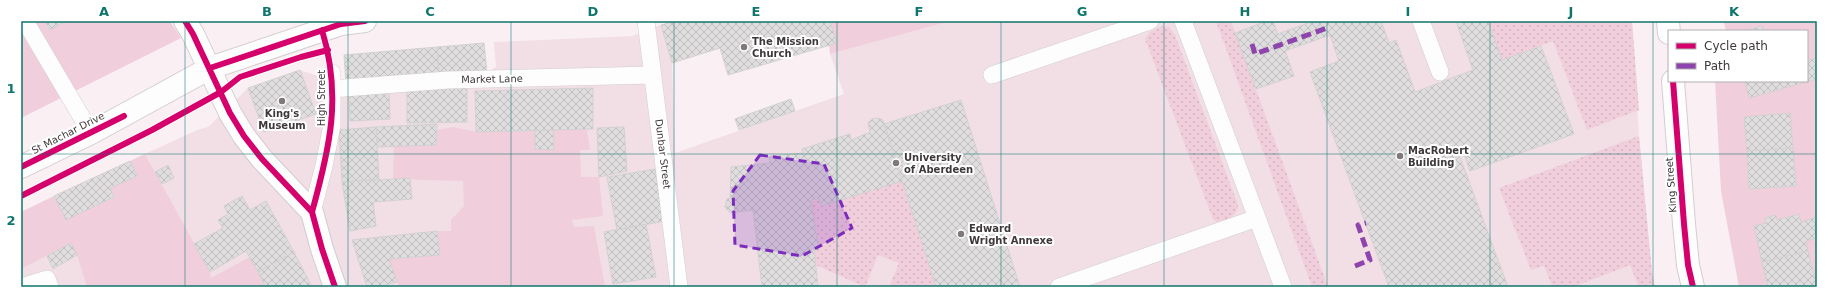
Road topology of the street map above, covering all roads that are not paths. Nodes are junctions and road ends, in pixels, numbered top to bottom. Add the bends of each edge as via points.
1 (25, 21) edge
2 (185, 21) edge
3 (365, 21) edge
4 (646, 21) edge
5 (1150, 21) edge
6 (1183, 21) edge
7 (1421, 21) edge
8 (341, 23) edge
9 (210, 68) junction
10 (1440, 72) dead end
11 (653, 75) junction
12 (992, 75) dead end
13 (332, 81) joint
14 (1673, 82) edge
15 (91, 133) junction
16 (21, 167) edge
17 (312, 212) junction
18 (1257, 218) junction
19 (21, 287) edge
20 (50, 287) edge
21 (335, 287) edge
22 (679, 287) edge
23 (1059, 287) edge
24 (1283, 287) edge
25 (1693, 287) edge

1 - 15 lane
2 - 9 main road, High Street
3 - 8 main road, St Machar Drive
4 - 11 lane, Dunbar Street
5 - 12 lane
6 - 18 lane
7 - 10 lane
8 - 9 main road, St Machar Drive
9 - 15 main road, St Machar Drive
9 - 17 main road, High Street via 230,113 244,136
11 - 13 lane, Market Lane
11 - 22 lane, Dunbar Street
13 - 17 lane, High Street via 332,125
14 - 25 main road, King Street via 1688,266
15 - 16 main road, St Machar Drive
17 - 21 main road, High Street
18 - 23 lane
18 - 24 lane
19 - 20 lane via 48,278

